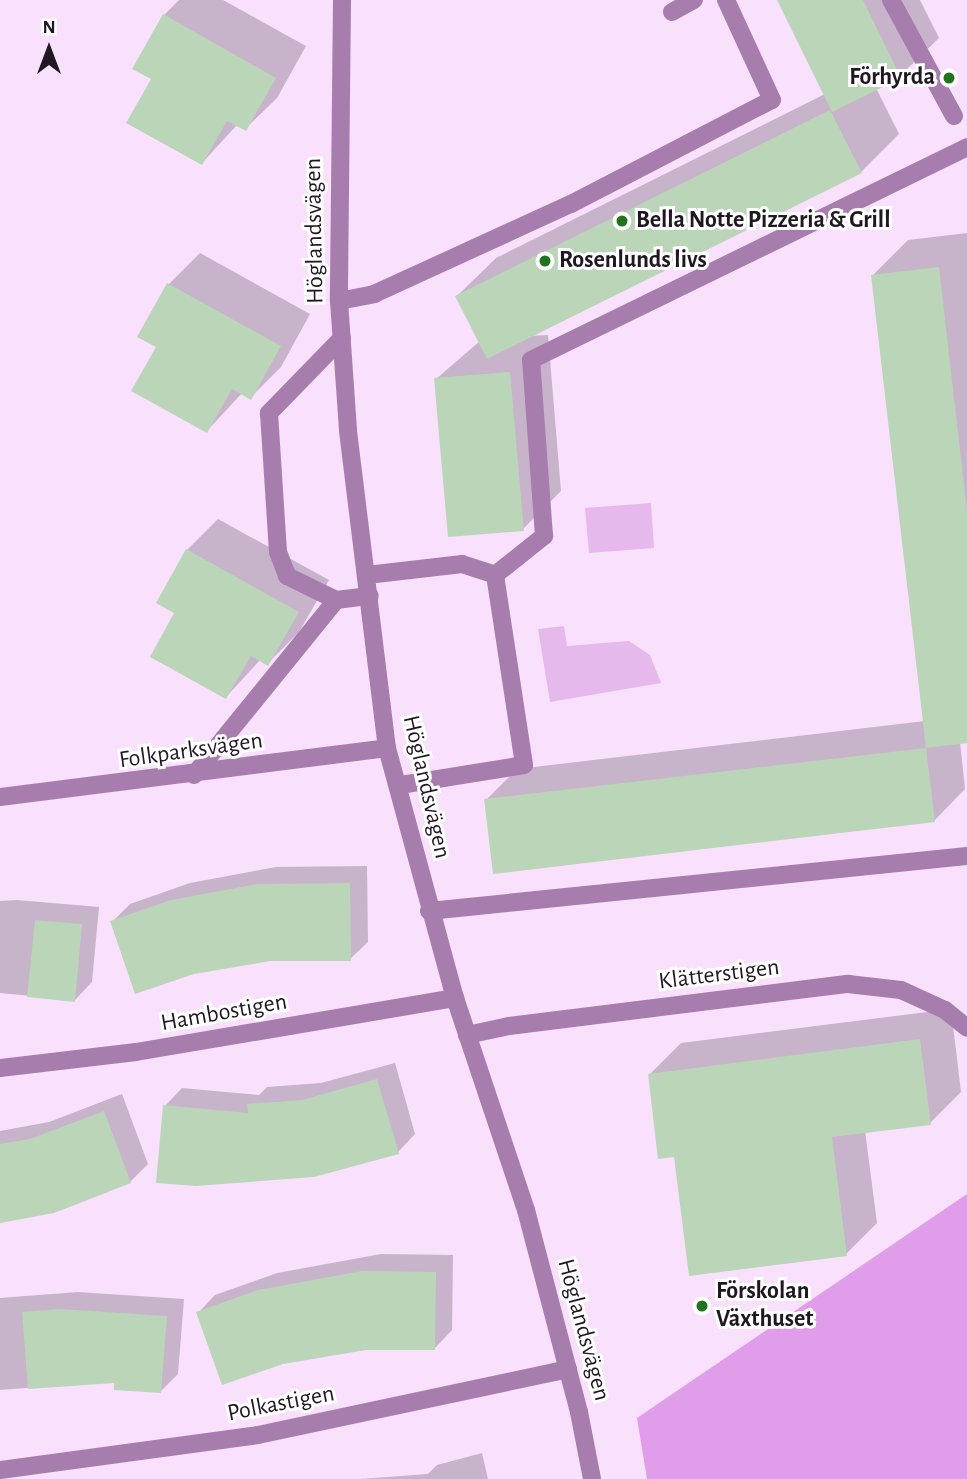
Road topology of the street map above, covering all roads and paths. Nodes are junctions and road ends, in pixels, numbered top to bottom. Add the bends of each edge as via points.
1 (342, 0) edge
2 (694, 0) edge
3 (726, 0) edge
4 (891, 0) edge
5 (672, 12) dead end
6 (954, 116) dead end
7 (967, 147) edge
8 (339, 301) junction
9 (342, 338) junction
10 (368, 575) junction
11 (495, 575) junction
12 (370, 596) junction
13 (336, 600) junction
14 (387, 748) junction
15 (194, 775) junction
16 (400, 785) junction
17 (0, 797) edge
18 (967, 856) edge
19 (429, 911) junction
20 (455, 998) junction
21 (967, 1028) edge
22 (467, 1035) junction
23 (0, 1068) edge
24 (568, 1369) junction
25 (0, 1470) edge
26 (592, 1479) edge

1 - 8 street, Höglandsvägen
2 - 5 street
3 - 8 street via 772,100 571,204 374,294
4 - 6 street
7 - 11 street via 531,360 544,536
8 - 9 street, Höglandsvägen
9 - 10 street, Höglandsvägen
9 - 13 street via 270,413 278,552 286,576
10 - 11 street via 462,564
10 - 12 street, Höglandsvägen
11 - 16 street via 524,765
12 - 13 street
12 - 14 street, Höglandsvägen
13 - 15 street
14 - 15 street, Folkparksvägen
14 - 16 street, Höglandsvägen
15 - 17 street, Folkparksvägen
16 - 19 street, Höglandsvägen
18 - 19 street
19 - 20 street, Höglandsvägen
20 - 22 street, Höglandsvägen
20 - 23 street, Hambostigen via 136,1052
21 - 22 street, Klätterstigen via 944,1010 901,990 848,984
22 - 24 street, Höglandsvägen via 526,1210
24 - 25 street, Polkastigen via 258,1435
24 - 26 street, Höglandsvägen

